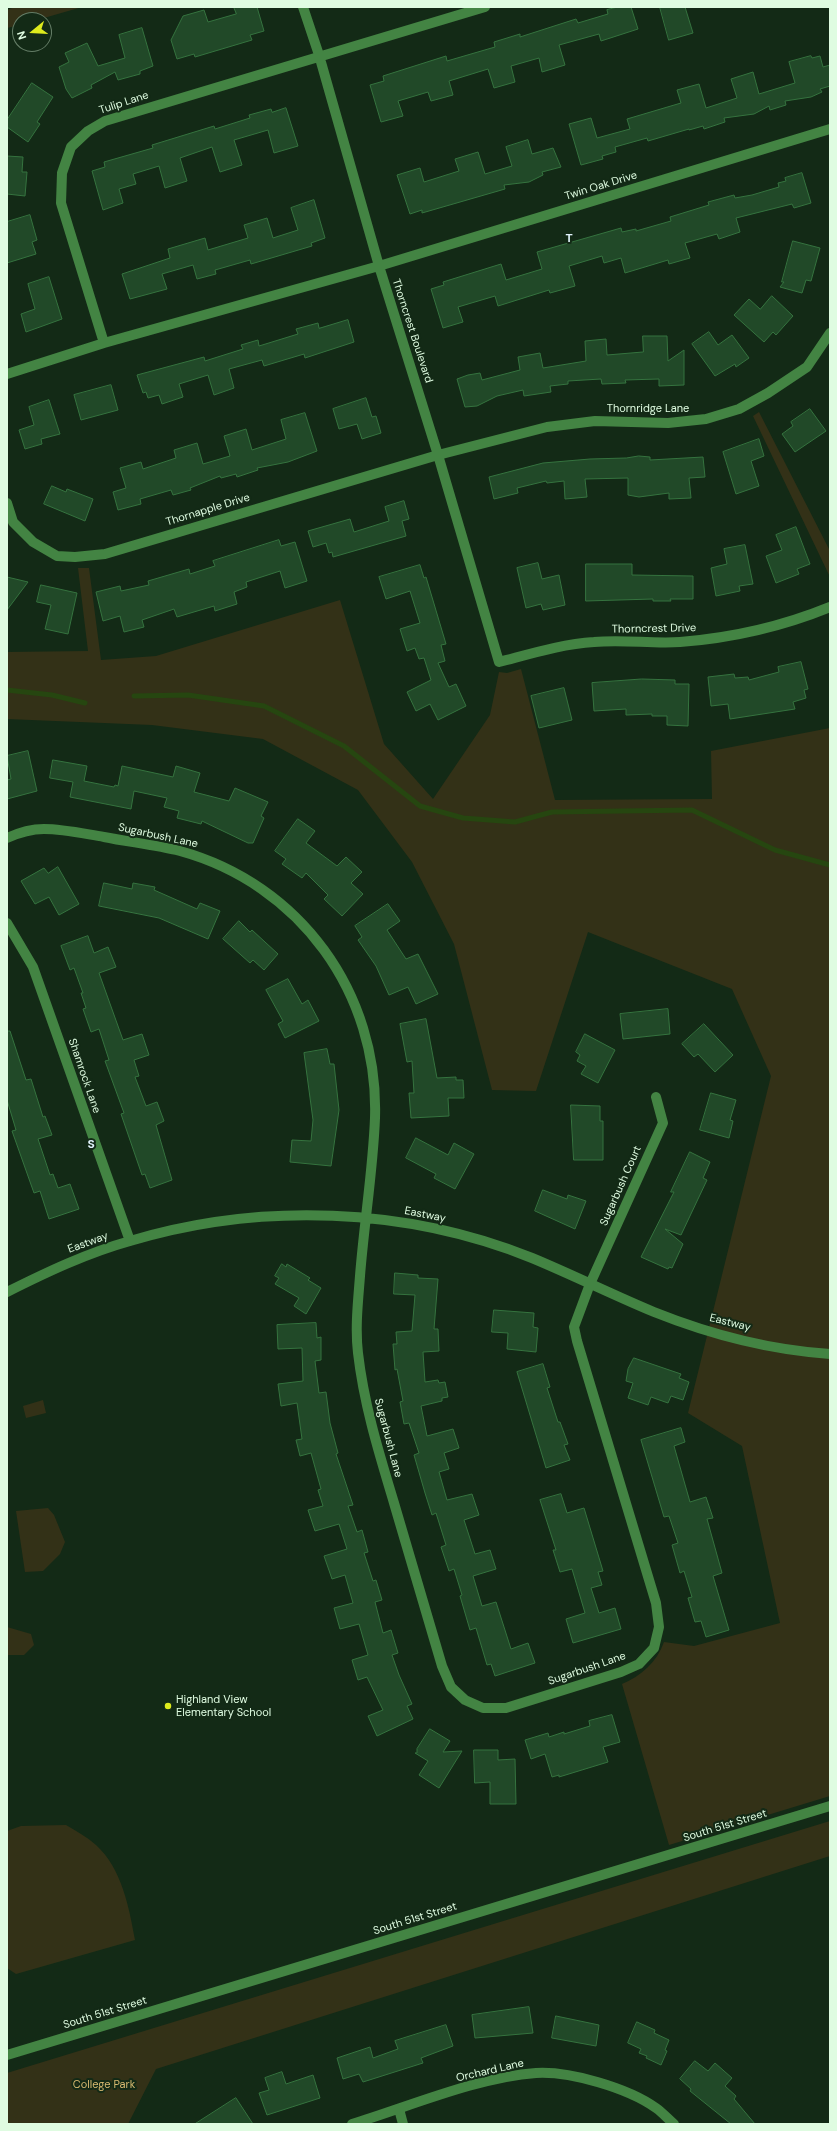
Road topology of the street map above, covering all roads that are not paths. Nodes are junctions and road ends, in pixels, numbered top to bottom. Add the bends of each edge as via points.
1 (303, 7) edge
2 (485, 7) edge
3 (319, 55) junction
4 (830, 129) edge
5 (378, 266) junction
6 (830, 333) edge
7 (104, 344) junction
8 (7, 374) edge
9 (438, 454) junction
10 (7, 503) edge
11 (830, 607) edge
12 (499, 662) joint
13 (7, 838) edge
14 (7, 923) edge
15 (656, 1097) dead end
16 (365, 1217) junction
17 (130, 1241) junction
18 (590, 1284) junction
19 (7, 1292) edge
20 (830, 1354) edge
21 (830, 1806) edge
22 (7, 2055) edge
23 (399, 2109) junction
24 (352, 2124) edge
25 (403, 2124) edge
26 (674, 2124) edge

1 - 3 street, Thorncrest Boulevard
2 - 3 street
3 - 5 street, Thorncrest Boulevard
3 - 7 street, Tulip Lane via 105,121 88,131 71,147 62,172 61,202
4 - 5 street, Twin Oak Drive
5 - 7 street
5 - 9 street, Thorncrest Boulevard
6 - 9 street, Thornridge Lane via 806,367 739,409 706,419 668,423 595,421 547,427
7 - 8 street
9 - 10 street, Thornapple Drive via 105,554 57,556 33,542 13,522
9 - 12 street, Thorncrest Boulevard
11 - 12 street, Thorncrest Drive via 798,620 731,636 679,642 594,642
13 - 16 street, Sugarbush Lane via 43,828 167,848 202,857 263,891 291,912 314,935 333,960 354,1001 368,1044 374,1083 375,1119
14 - 17 street, Shamrock Lane via 33,967
15 - 18 street, Sugarbush Court via 663,1122
16 - 17 street, Eastway via 304,1215 235,1219 182,1228
16 - 18 street, Eastway via 459,1234 531,1258
16 - 18 street, Sugarbush Lane via 358,1302 358,1350 365,1400 442,1666 451,1687 465,1700 483,1708 506,1708 621,1672 639,1664 654,1648 659,1627 656,1603 574,1327
17 - 19 street, Eastway via 54,1268
18 - 20 street, Eastway via 656,1313 714,1333 768,1345
21 - 22 street, South 51st Street
23 - 24 street, Orchard Lane
23 - 25 street
23 - 26 street, Orchard Lane via 498,2079 536,2073 575,2076 619,2090 656,2108

